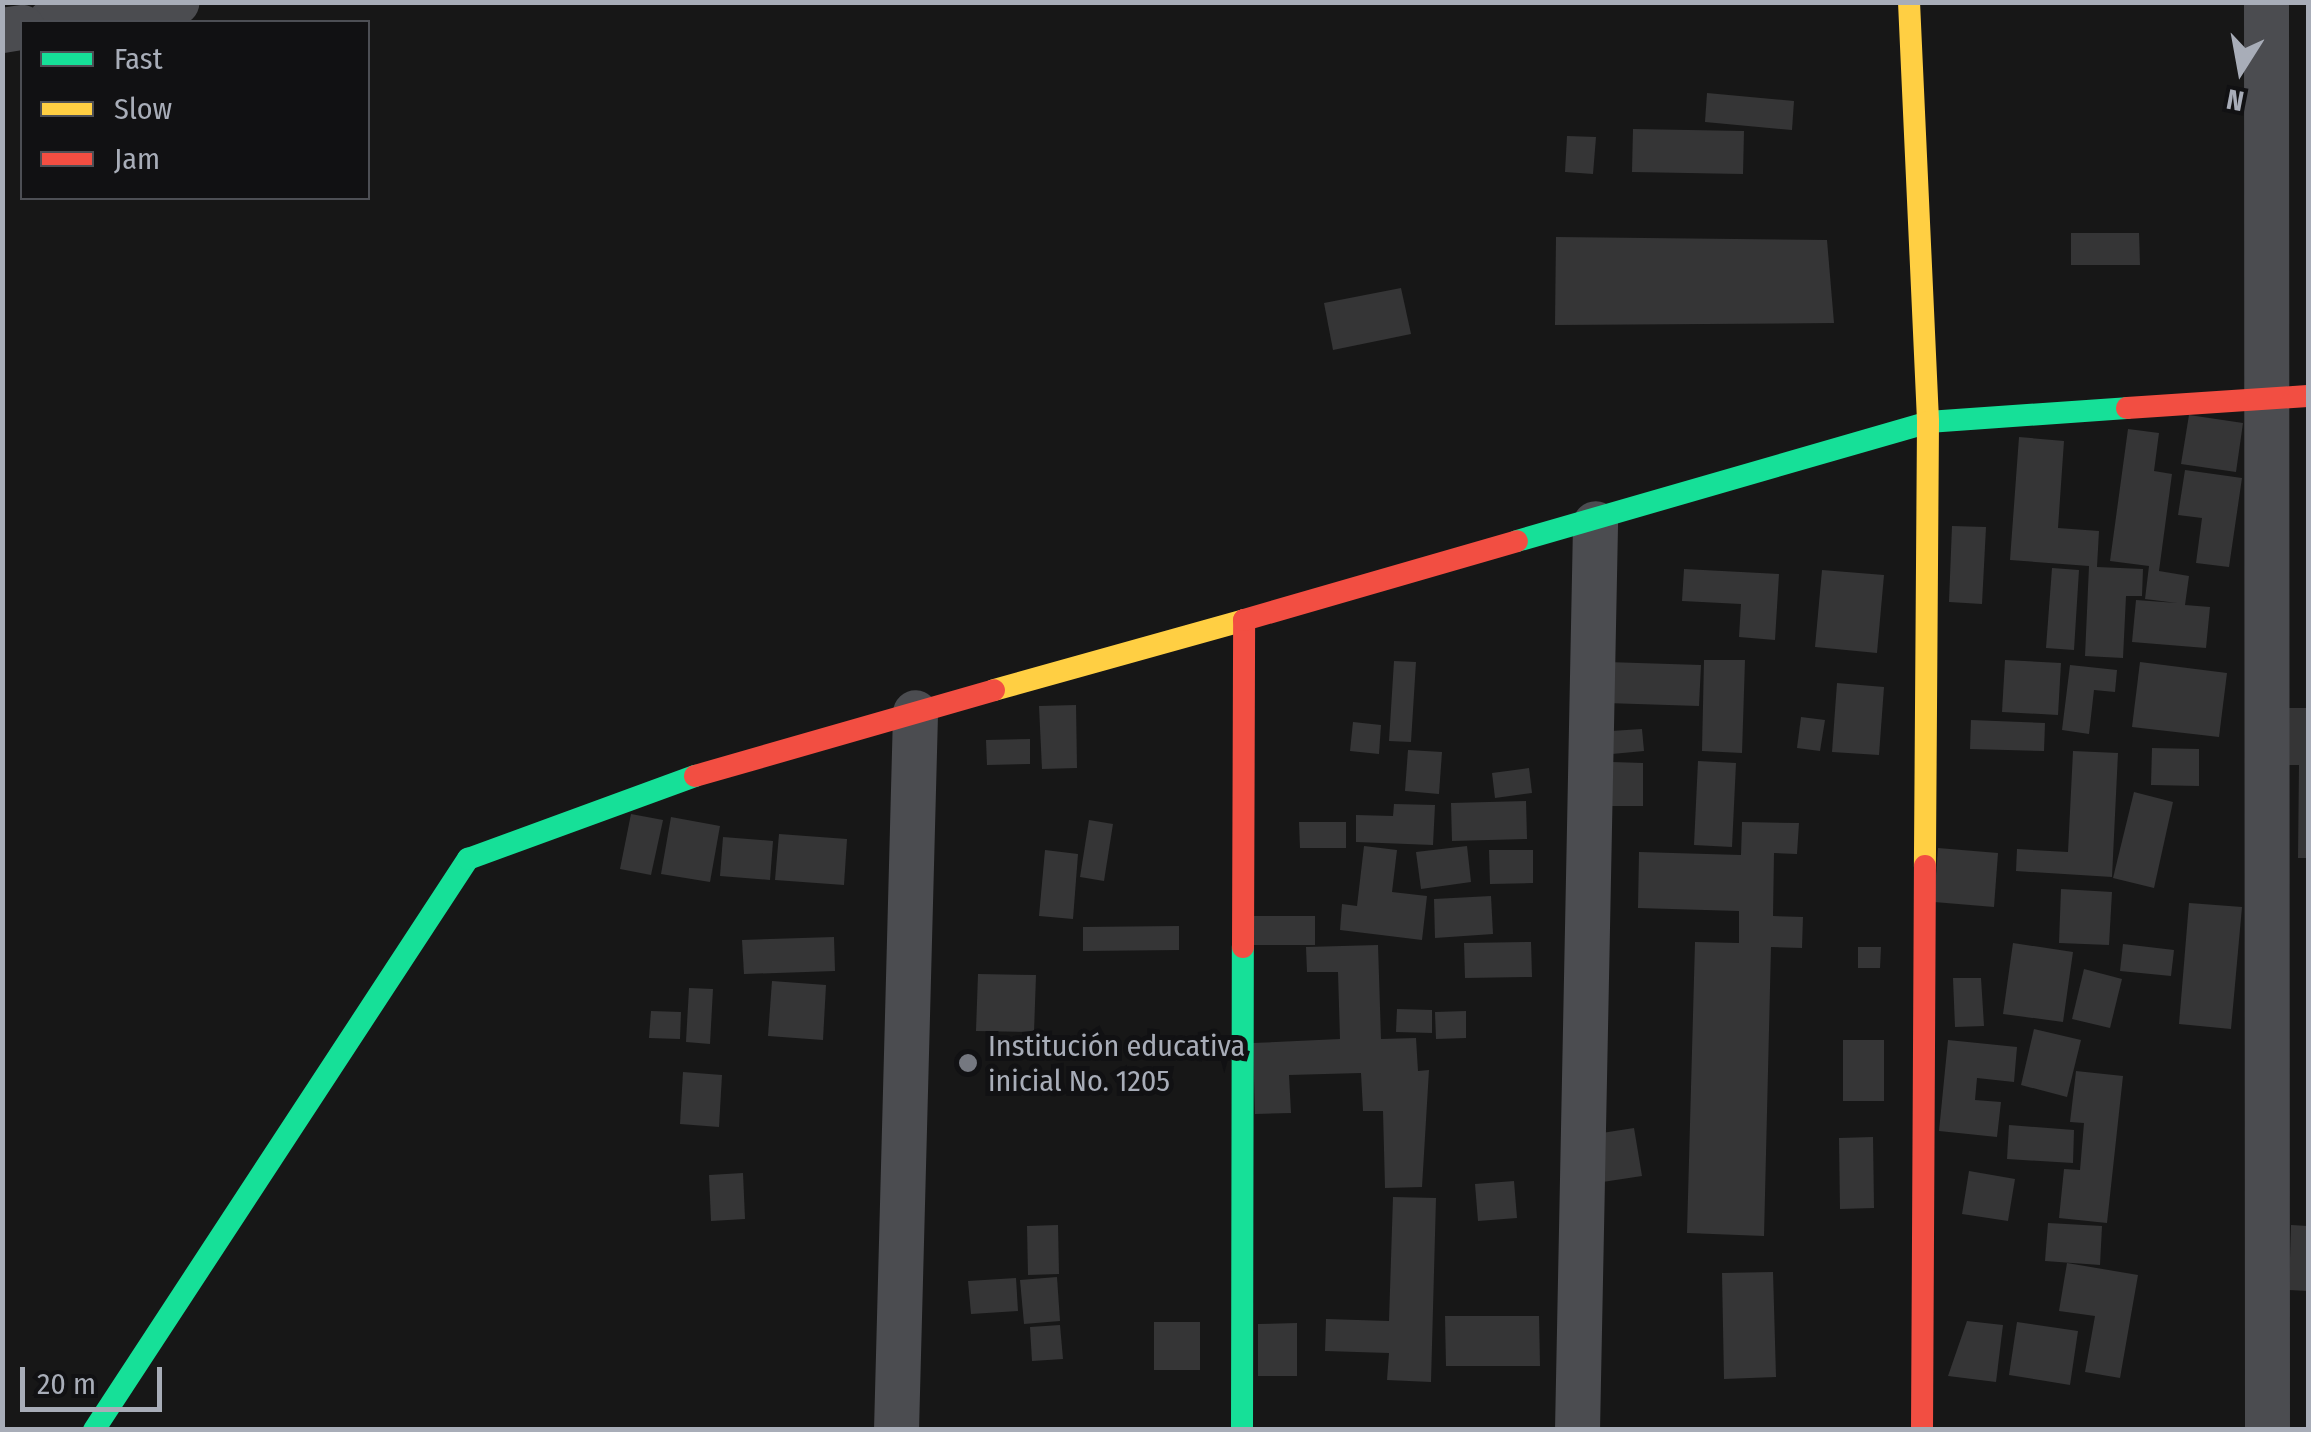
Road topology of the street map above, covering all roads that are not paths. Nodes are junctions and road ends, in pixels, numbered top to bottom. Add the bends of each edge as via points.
1 (176, 2) edge
2 (1910, 2) edge
3 (2266, 2) edge
4 (63, 20) edge
5 (2289, 396) edge
6 (1928, 422) junction
7 (1594, 523) junction
8 (1244, 620) junction
9 (915, 712) junction
10 (94, 1430) edge
11 (896, 1430) edge
12 (1242, 1430) edge
13 (1577, 1430) edge
14 (1922, 1430) edge
15 (2267, 1430) edge

1 - 4 street
2 - 6 street
3 - 5 street
5 - 6 street
5 - 15 street
6 - 7 street
6 - 14 street
7 - 8 street
7 - 13 street
8 - 9 street
8 - 12 street
9 - 10 street via 730,763 468,859 126,1395
9 - 11 street

